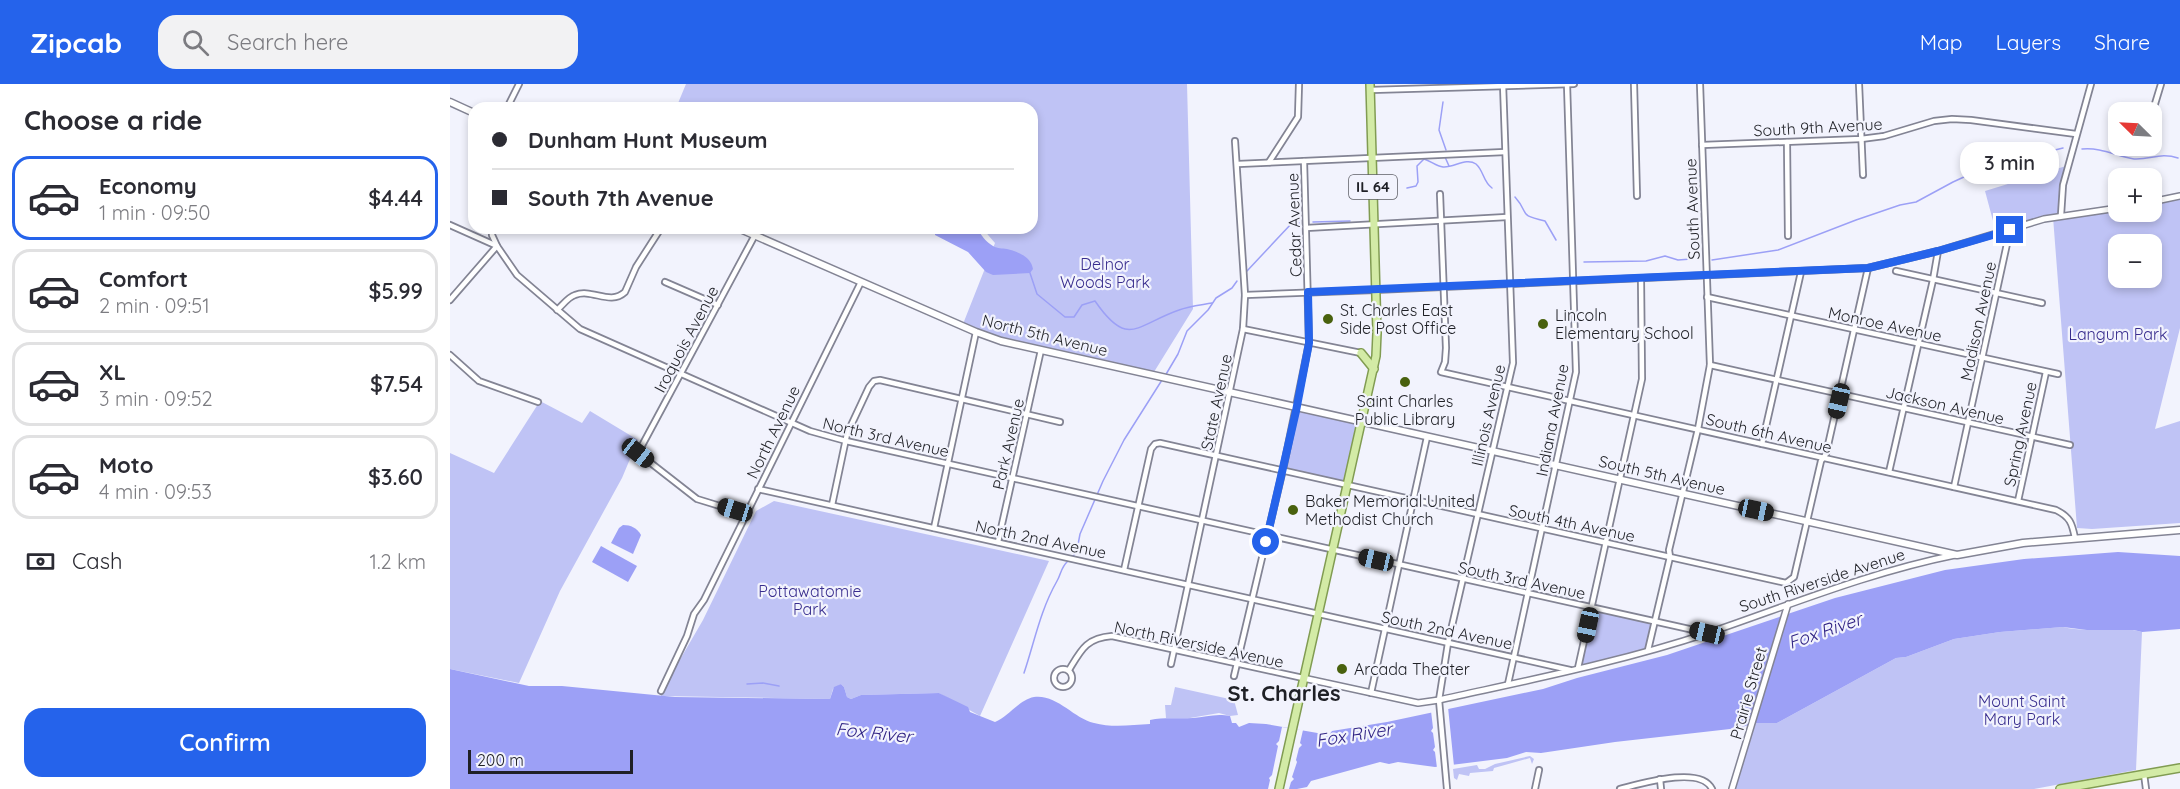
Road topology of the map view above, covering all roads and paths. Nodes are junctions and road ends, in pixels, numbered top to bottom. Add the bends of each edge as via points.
1 (519, 84) edge
2 (1299, 84) edge
3 (1567, 84) edge
4 (1574, 84) edge
5 (1634, 84) edge
6 (1700, 84) edge
7 (1858, 84) edge
8 (2091, 84) edge
9 (2161, 84) edge
10 (1503, 85) edge
11 (1371, 87) edge
12 (450, 102) edge
13 (510, 102) edge
14 (2156, 102) edge
15 (468, 110) edge
16 (2076, 134) junction
17 (1861, 139) junction
18 (1235, 141) dead end
19 (1787, 142) junction
20 (1702, 145) junction
21 (1505, 152) junction
22 (1372, 157) junction
23 (1304, 161) junction
24 (1269, 162) junction
25 (1238, 164) junction
26 (1863, 175) dead end
27 (1440, 194) dead end
28 (1637, 196) dead end
29 (2180, 196) edge
30 (2162, 200) edge
31 (2108, 209) edge
32 (2061, 215) junction
33 (1507, 218) junction
34 (1441, 221) junction
35 (450, 225) edge
36 (1373, 225) junction
37 (1306, 228) junction
38 (2010, 230) junction
39 (468, 233) edge
40 (470, 234) edge
41 (492, 234) edge
42 (657, 234) edge
43 (754, 235) joint
44 (1788, 236) dead end
45 (497, 246) junction
46 (1938, 251) junction
47 (1868, 268) junction
48 (1896, 271) dead end
49 (1802, 272) junction
50 (1706, 276) junction
51 (1641, 279) junction
52 (1934, 280) junction
53 (665, 282) dead end
54 (861, 282) junction
55 (1574, 282) junction
56 (1509, 284) junction
57 (1444, 287) junction
58 (1375, 290) junction
59 (1308, 292) junction
60 (1997, 294) junction
61 (1245, 295) junction
62 (1707, 297) junction
63 (450, 300) edge
64 (2042, 303) dead end
65 (718, 305) junction
66 (557, 310) junction
67 (1791, 316) junction
68 (1243, 329) junction
69 (1855, 330) junction
70 (976, 332) junction
71 (1376, 342) junction
72 (1309, 343) junction
73 (1919, 344) junction
74 (1041, 350) junction
75 (1361, 353) junction
76 (450, 355) edge
77 (1983, 358) junction
78 (1710, 365) junction
79 (1374, 369) junction
80 (2046, 372) junction
81 (681, 373) junction
82 (2058, 374) dead end
83 (1777, 380) junction
84 (1507, 386) junction
85 (1231, 392) junction
86 (1840, 393) junction
87 (963, 400) junction
88 (1570, 400) junction
89 (538, 402) dead end
90 (1297, 407) junction
91 (1904, 408) junction
92 (1027, 414) junction
93 (1634, 415) junction
94 (1362, 420) junction
95 (791, 421) junction
96 (1060, 422) dead end
97 (1968, 422) junction
98 (1698, 429) junction
99 (2032, 436) junction
100 (1427, 437) junction
101 (846, 441) junction
102 (1762, 444) junction
103 (2070, 445) dead end
104 (1493, 451) junction
105 (1217, 456) junction
106 (1824, 458) junction
107 (949, 464) junction
108 (1556, 465) junction
109 (1282, 471) junction
110 (1889, 472) junction
111 (1012, 478) junction
112 (1620, 479) junction
113 (1347, 485) junction
114 (1954, 487) junction
115 (758, 489) junction
116 (1684, 493) junction
117 (1413, 500) junction
118 (2018, 501) junction
119 (832, 505) junction
120 (1138, 507) junction
121 (746, 514) junction
122 (1477, 514) junction
123 (1202, 521) junction
124 (1807, 521) junction
125 (934, 528) junction
126 (1542, 529) junction
127 (2180, 530) edge
128 (1268, 535) junction
129 (2075, 538) junction
130 (998, 543) junction
131 (1606, 543) junction
132 (1332, 550) junction
133 (1957, 555) junction
134 (1670, 557) junction
135 (1398, 565) junction
136 (1124, 570) junction
137 (1463, 579) junction
138 (1188, 585) junction
139 (1528, 593) junction
140 (1252, 598) junction
141 (1788, 604) junction
142 (1592, 607) junction
143 (1318, 615) junction
144 (1655, 621) junction
145 (1384, 629) junction
146 (1707, 633) junction
147 (1448, 643) junction
148 (1173, 650) junction
149 (1648, 650) junction
150 (1514, 656) junction
151 (1172, 664) dead end
152 (1237, 664) junction
153 (1578, 668) junction
154 (1069, 670) junction
155 (1570, 670) junction
156 (1233, 676) dead end
157 (1303, 678) junction
158 (1508, 684) junction
159 (661, 691) dead end
160 (1371, 693) junction
161 (1439, 700) junction
162 (2180, 768) edge
163 (1539, 770) dead end
164 (2144, 774) junction
165 (1660, 779) junction
166 (1279, 789) edge
167 (1447, 789) edge
168 (1535, 789) edge
169 (1620, 789) edge
170 (1661, 789) edge
171 (1712, 789) edge
172 (1732, 789) edge
173 (2060, 789) edge
174 (2146, 789) edge

1 - 13 street
2 - 24 street, Cedar Avenue via 1298,117
3 - 4 street
3 - 10 street
3 - 55 street, Indiana Avenue
5 - 28 street
6 - 20 street, South Avenue
7 - 17 street
8 - 16 street
9 - 14 street
10 - 11 street
10 - 21 street, Illinois Avenue
11 - 22 main road, IL 64
12 - 15 main road
16 - 17 street, South 9th Avenue via 1952,119
16 - 32 street via 2062,185
17 - 19 street, South 9th Avenue
17 - 26 street
18 - 25 street, State Avenue
19 - 20 street, South 9th Avenue
19 - 44 street
20 - 50 street, South Avenue
21 - 22 street
21 - 33 street, Illinois Avenue
22 - 23 street
22 - 36 main road, IL 64
23 - 24 street
23 - 37 street, Cedar Avenue
24 - 25 street
25 - 61 street, State Avenue
27 - 34 street
29 - 30 street
31 - 32 street
32 - 38 street
33 - 34 street
33 - 56 street, Illinois Avenue
34 - 36 street
34 - 57 street
35 - 39 street
36 - 37 street
36 - 58 main road, IL 64
37 - 59 street, Cedar Avenue
38 - 46 street
38 - 60 street, Madison Avenue
40 - 45 street
41 - 45 street
42 - 66 street via 622,296 585,292 570,297
43 - 54 main road, North 5th Avenue
43 - 65 street, Iroquois Avenue
45 - 63 street
45 - 66 street, North 3rd Avenue via 515,273
46 - 47 street
46 - 52 street
47 - 49 street
47 - 69 street
48 - 52 street
49 - 50 street
49 - 67 street
50 - 51 street
50 - 62 street, South Avenue
51 - 55 street
51 - 93 street via 1643,363
52 - 60 street
52 - 73 street
53 - 65 street
54 - 70 main road, North 5th Avenue
54 - 95 street, North Avenue
55 - 56 street
55 - 88 street, Indiana Avenue via 1576,372
56 - 57 street
56 - 84 street, Illinois Avenue via 1514,363
57 - 58 street
57 - 84 street, South 6th Avenue via 1446,355 1441,372
58 - 59 street
58 - 71 main road, IL 64
59 - 61 street
59 - 72 street, Cedar Avenue
60 - 64 street
60 - 77 street, Madison Avenue
61 - 68 street, State Avenue
62 - 67 street, Monroe Avenue
62 - 78 street, South Avenue
65 - 81 street, Iroquois Avenue
66 - 81 street, North 3rd Avenue via 580,329
67 - 69 street, Monroe Avenue
67 - 83 street
68 - 72 street
68 - 85 street, State Avenue
69 - 73 street, Monroe Avenue
69 - 86 street
70 - 74 main road, North 5th Avenue
70 - 87 street
71 - 75 main road via 1371,350
71 - 79 main road, IL 64
72 - 75 street
72 - 90 street, Cedar Avenue
73 - 77 street, Monroe Avenue
73 - 91 street
74 - 85 main road, North 5th Avenue
74 - 92 street, Park Avenue
75 - 79 main road
76 - 89 street via 479,381
77 - 80 street, Monroe Avenue
77 - 97 street, Madison Avenue
78 - 83 street, Jackson Avenue
78 - 98 street, South Avenue
79 - 94 main road, IL 64
80 - 82 street, Monroe Avenue
80 - 99 street, Spring Avenue
81 - 95 street, North 3rd Avenue
81 - 121 street, Iroquois Avenue via 638,453 697,499
83 - 86 street, Jackson Avenue
83 - 102 street
84 - 88 street, South 6th Avenue
84 - 104 street, Illinois Avenue
85 - 90 main road, North 5th Avenue
85 - 105 street, State Avenue
86 - 91 street, Jackson Avenue
86 - 106 street
87 - 92 street
87 - 101 street via 874,381
87 - 107 street
88 - 93 street, South 6th Avenue
88 - 108 street, Indiana Avenue
90 - 94 main road, North 5th Avenue
90 - 109 street, Cedar Avenue
91 - 97 street, Jackson Avenue
91 - 110 street
92 - 96 street
92 - 111 street, Park Avenue
93 - 98 street, South 6th Avenue
93 - 112 street
94 - 100 main road, South 5th Avenue
94 - 113 main road, IL 64
95 - 101 street, North 3rd Avenue
95 - 115 street, North Avenue
97 - 99 street, Jackson Avenue
97 - 114 street, Madison Avenue
98 - 102 street, South 6th Avenue
98 - 116 street, South Avenue
99 - 103 street, Jackson Avenue
99 - 118 street, Spring Avenue
100 - 104 main road, South 5th Avenue
100 - 117 street
101 - 107 street, North 3rd Avenue
101 - 119 street
102 - 106 street, South 6th Avenue
104 - 108 main road, South 5th Avenue
104 - 122 street, Illinois Avenue
105 - 109 street, South 4th Avenue
105 - 120 street, South 4th Avenue via 1155,444
105 - 123 street, State Avenue
106 - 110 street, South 6th Avenue
106 - 124 street
107 - 111 street, North 3rd Avenue
107 - 125 street
108 - 112 main road, South 5th Avenue
108 - 126 street, Indiana Avenue
109 - 113 street, South 4th Avenue
109 - 128 street, Cedar Avenue
110 - 114 street, South 6th Avenue
111 - 120 street, North 3rd Avenue
111 - 130 street, Park Avenue
112 - 116 main road, South 5th Avenue
112 - 131 street
113 - 117 street, South 4th Avenue
113 - 132 main road, IL 64
114 - 118 street, South 6th Avenue
115 - 119 street, North 2nd Avenue
115 - 121 street, North Avenue
116 - 124 main road, South 5th Avenue
116 - 134 street, South Avenue
117 - 122 street, South 4th Avenue
117 - 135 street
118 - 129 street, South 6th Avenue via 2066,515 2072,522
119 - 125 street, North 2nd Avenue
120 - 123 street, North 3rd Avenue
120 - 136 street
121 - 159 street, North Avenue via 694,614
122 - 126 street, South 4th Avenue
122 - 137 street, Illinois Avenue
123 - 128 street, North 3rd Avenue
123 - 138 street, State Avenue
124 - 133 main road, South 5th Avenue
124 - 134 street, South 4th Avenue via 1794,577 1786,583
125 - 130 street, North 2nd Avenue
126 - 131 street, South 4th Avenue
126 - 139 street, Indiana Avenue
127 - 129 main road, South Riverside Avenue
128 - 132 street, North 3rd Avenue
128 - 140 street, Cedar Avenue
129 - 133 main road, South Riverside Avenue
130 - 136 street, North 2nd Avenue
131 - 134 street, South 4th Avenue
131 - 142 street
132 - 135 street, South 3rd Avenue
132 - 143 main road, IL 64
133 - 141 street, South Riverside Avenue via 1868,576
134 - 144 street, South Avenue
135 - 137 street, South 3rd Avenue
135 - 145 street
136 - 138 street, North 2nd Avenue
137 - 139 street, South 3rd Avenue
137 - 147 street, Illinois Avenue
138 - 140 street, North 2nd Avenue
138 - 148 street, State Avenue
139 - 142 street, South 3rd Avenue
139 - 150 street, Indiana Avenue
140 - 143 street, North 2nd Avenue
140 - 152 street, Cedar Avenue
141 - 146 street, South Riverside Avenue
141 - 172 street, Prairie Street
142 - 144 street, South 3rd Avenue
142 - 153 street
143 - 145 street, South 2nd Avenue
143 - 157 main road, IL 64
144 - 146 street, South 3rd Avenue
144 - 149 street, South Avenue
145 - 147 street, South 2nd Avenue
145 - 160 street
146 - 149 street, South Riverside Avenue
147 - 150 street, South 2nd Avenue
147 - 161 street, Illinois Avenue
148 - 151 street, State Avenue
148 - 152 street, North Riverside Avenue
148 - 154 street, North Riverside Avenue via 1101,637 1083,648
149 - 153 street, South Riverside Avenue
150 - 155 street, South 2nd Avenue
150 - 158 street, Indiana Avenue
152 - 156 street, Cedar Avenue
152 - 157 street, North Riverside Avenue
153 - 155 street, South Riverside Avenue
154 - 154 street, North Riverside Avenue via 1071,683 1057,686 1055,673 1063,668
155 - 158 street, South Riverside Avenue
157 - 160 street, South Riverside Avenue
157 - 166 main road, IL 64
158 - 161 street, South Riverside Avenue
160 - 161 street, South Riverside Avenue via 1418,703
161 - 167 street, Illinois Avenue
162 - 164 main road
163 - 168 street
164 - 173 main road
164 - 174 street
165 - 169 street
165 - 170 street
165 - 171 street via 1694,778 1706,781

